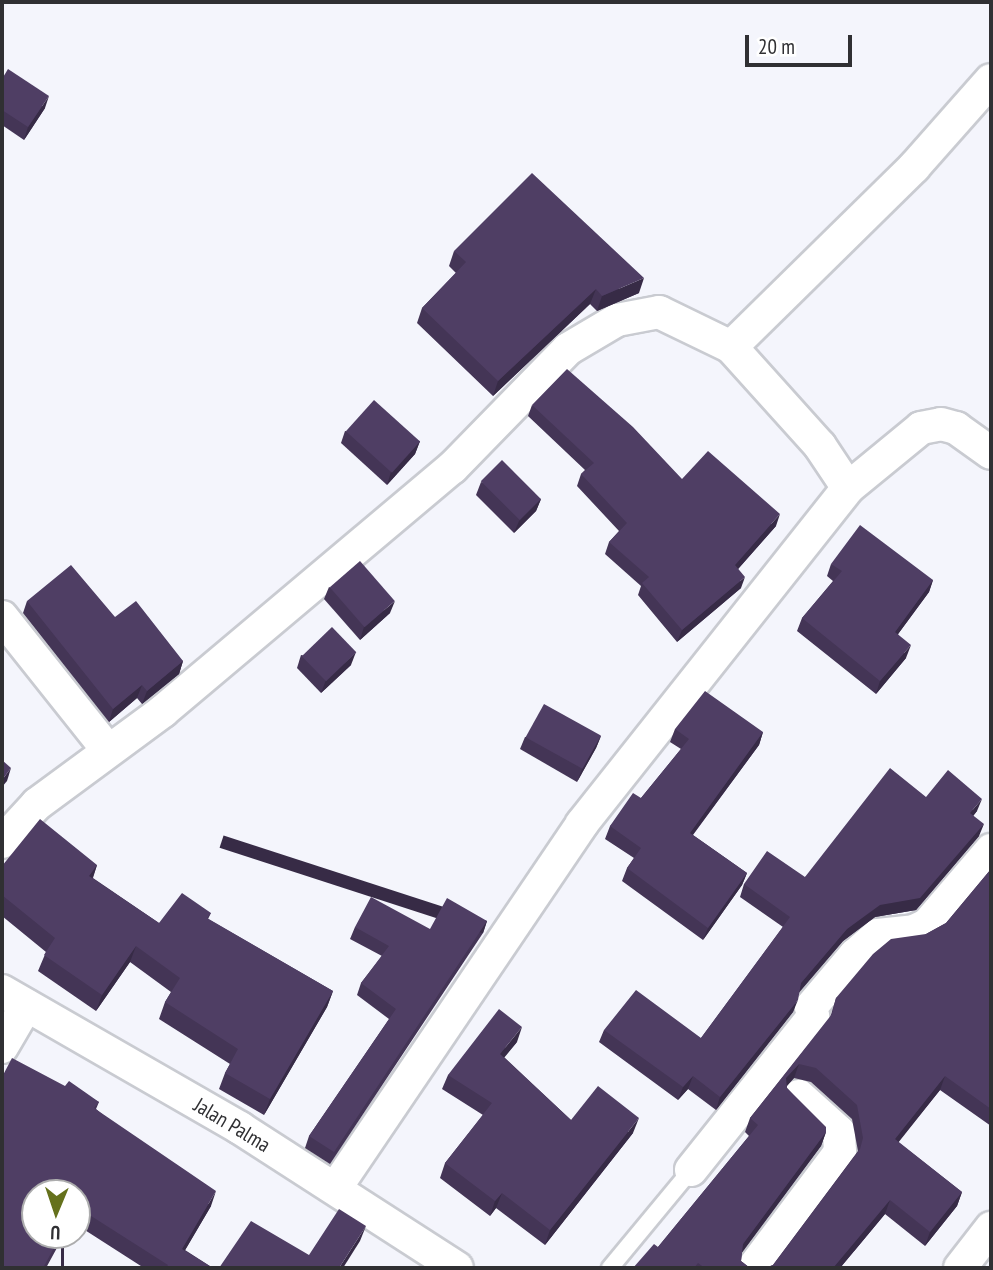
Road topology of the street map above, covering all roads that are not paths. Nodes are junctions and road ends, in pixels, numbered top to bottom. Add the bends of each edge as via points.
1 (991, 80) edge
2 (731, 347) junction
3 (991, 453) edge
4 (848, 488) junction
5 (2, 617) edge
6 (107, 749) junction
7 (2, 842) edge
8 (991, 849) edge
9 (14, 999) edge
10 (2, 1047) edge
11 (799, 1096) edge
12 (691, 1170) joint
13 (336, 1188) junction
14 (991, 1228) edge
15 (457, 1268) edge
16 (610, 1268) edge
17 (753, 1268) edge
18 (960, 1268) edge

1 - 2 street via 914,167
2 - 4 street via 820,446
2 - 6 street via 659,312 617,320 568,349 452,468 209,674
3 - 4 street via 956,428 921,428
4 - 13 street via 582,824
5 - 6 street
6 - 7 street via 37,804
8 - 12 street via 927,925 878,935 855,956 811,1007 813,1017
9 - 10 street
9 - 13 street, Jalan Palma
11 - 17 street via 839,1132 840,1152
12 - 16 lane
13 - 15 street, Jalan Palma
14 - 18 street

